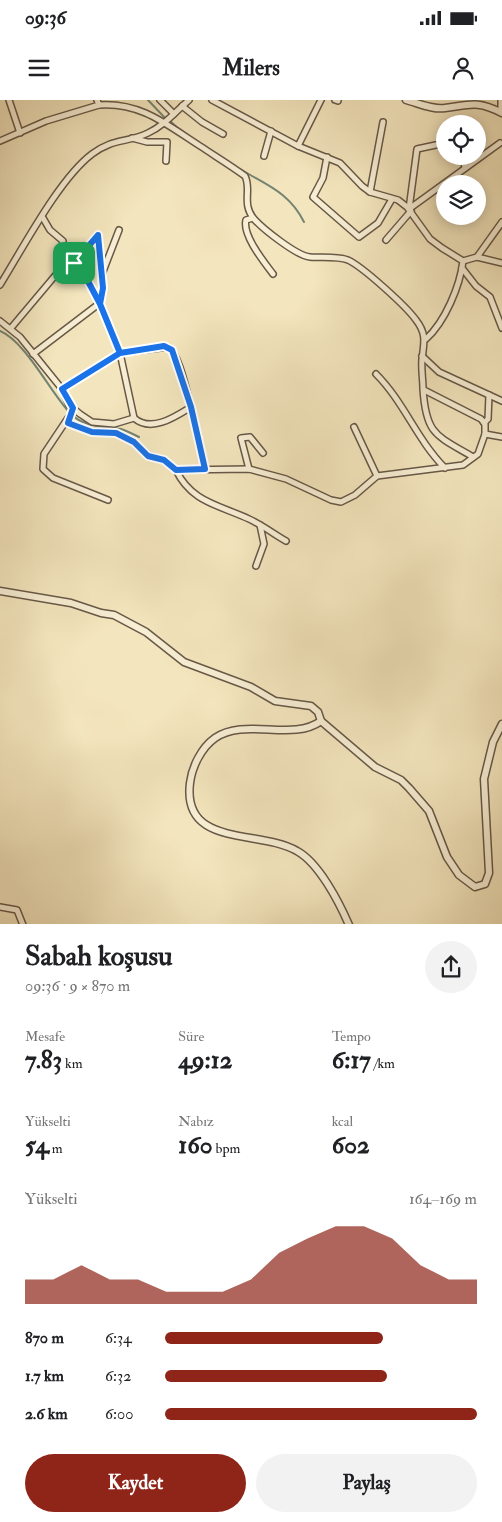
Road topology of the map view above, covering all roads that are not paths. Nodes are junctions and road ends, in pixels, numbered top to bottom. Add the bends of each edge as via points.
1 (9, 100) edge
2 (160, 100) edge
3 (189, 100) edge
4 (212, 100) edge
5 (322, 100) edge
6 (406, 100) edge
7 (501, 100) edge
8 (98, 103) edge
9 (182, 106) junction
10 (501, 112) edge
11 (174, 114) junction
12 (167, 122) junction
13 (383, 122) dead end
14 (20, 132) junction
15 (271, 132) junction
16 (223, 134) dead end
17 (131, 138) junction
18 (0, 141) edge
19 (500, 144) dead end
20 (436, 145) edge
21 (298, 146) junction
22 (264, 156) dead end
23 (327, 157) junction
24 (166, 161) dead end
25 (464, 165) edge
26 (465, 168) junction
27 (370, 192) junction
28 (392, 199) junction
29 (410, 210) junction
30 (43, 218) junction
31 (253, 218) junction
32 (502, 222) edge
33 (119, 230) dead end
34 (386, 240) dead end
35 (476, 257) junction
36 (463, 261) junction
37 (74, 263) junction
38 (502, 263) edge
39 (61, 266) junction
40 (462, 268) junction
41 (273, 274) dead end
42 (102, 275) junction
43 (0, 285) edge
44 (100, 304) junction
45 (0, 320) edge
46 (11, 328) junction
47 (502, 328) edge
48 (426, 339) junction
49 (120, 353) junction
50 (33, 354) junction
51 (422, 356) junction
52 (376, 374) dead end
53 (62, 389) junction
54 (424, 390) junction
55 (489, 395) junction
56 (502, 401) edge
57 (191, 407) junction
58 (72, 411) junction
59 (134, 418) junction
60 (484, 423) junction
61 (354, 427) dead end
62 (486, 434) junction
63 (502, 437) edge
64 (263, 453) dead end
65 (473, 457) junction
66 (444, 468) junction
67 (205, 469) junction
68 (249, 469) junction
69 (176, 470) junction
70 (377, 476) junction
71 (108, 500) dead end
72 (260, 525) junction
73 (286, 541) dead end
74 (256, 566) dead end
75 (0, 591) edge
76 (321, 721) junction
77 (502, 724) edge
78 (0, 907) edge
79 (23, 924) edge
80 (349, 924) edge

1 - 14 street
2 - 11 street
3 - 9 street
4 - 15 street
5 - 21 street
6 - 10 street via 446,108 475,101
7 - 10 street
8 - 12 street via 137,110
8 - 14 street
9 - 11 street
9 - 16 street
11 - 12 street
12 - 17 street via 147,134
12 - 31 street via 245,176 248,188 245,198
13 - 27 street
14 - 18 street
15 - 21 street
15 - 22 street
17 - 24 street via 167,142
17 - 30 street via 105,145 76,167
19 - 26 street
20 - 29 street via 417,149
21 - 23 street
23 - 27 street via 340,164
23 - 28 street via 314,197 359,237 378,223
25 - 26 street
26 - 29 street
27 - 28 street
28 - 29 street
29 - 34 street
29 - 36 street via 430,239
30 - 39 street via 50,230 64,241
30 - 43 street
31 - 41 street via 246,220 245,225 253,245
31 - 48 street via 298,253 349,261 414,316
32 - 35 street
33 - 42 street
35 - 36 street
35 - 38 street
36 - 40 street
37 - 39 street
37 - 42 street via 98,235
37 - 44 street via 80,266
39 - 46 street
40 - 47 street via 490,297
40 - 48 street via 441,320
42 - 44 street
44 - 49 street
44 - 50 street
45 - 46 street
46 - 50 street
48 - 51 street
49 - 53 street
49 - 57 street via 164,346 171,348
49 - 59 street
50 - 53 street
51 - 54 street
51 - 55 street via 439,372
52 - 66 street via 404,408 430,454
53 - 58 street
54 - 60 street via 477,415
54 - 65 street via 431,429 438,437
55 - 56 street
55 - 60 street via 488,419
57 - 59 street via 156,424 149,425
57 - 67 street
58 - 59 street via 92,422 114,424
58 - 69 street via 68,423 92,432 116,433 134,442 148,456 164,460
58 - 71 street via 44,454 43,468 53,478
60 - 62 street
61 - 70 street
62 - 63 street
62 - 65 street via 478,454
64 - 68 street via 250,437 241,438
65 - 66 street via 463,466
66 - 70 street
67 - 68 street
67 - 69 street
68 - 70 street via 286,478 341,502
69 - 72 street via 194,494
72 - 73 street
72 - 74 street via 264,544
75 - 76 street via 71,603 114,615 146,632 184,662 251,687 275,701 311,706
76 - 77 street via 375,767 401,780 409,788 428,811 447,857 458,874 475,887 485,884 488,873 484,780 493,742
76 - 80 street via 312,728 227,732 215,738 199,756 188,796 193,814 221,833 274,841 299,852 337,898
78 - 79 street via 18,910

